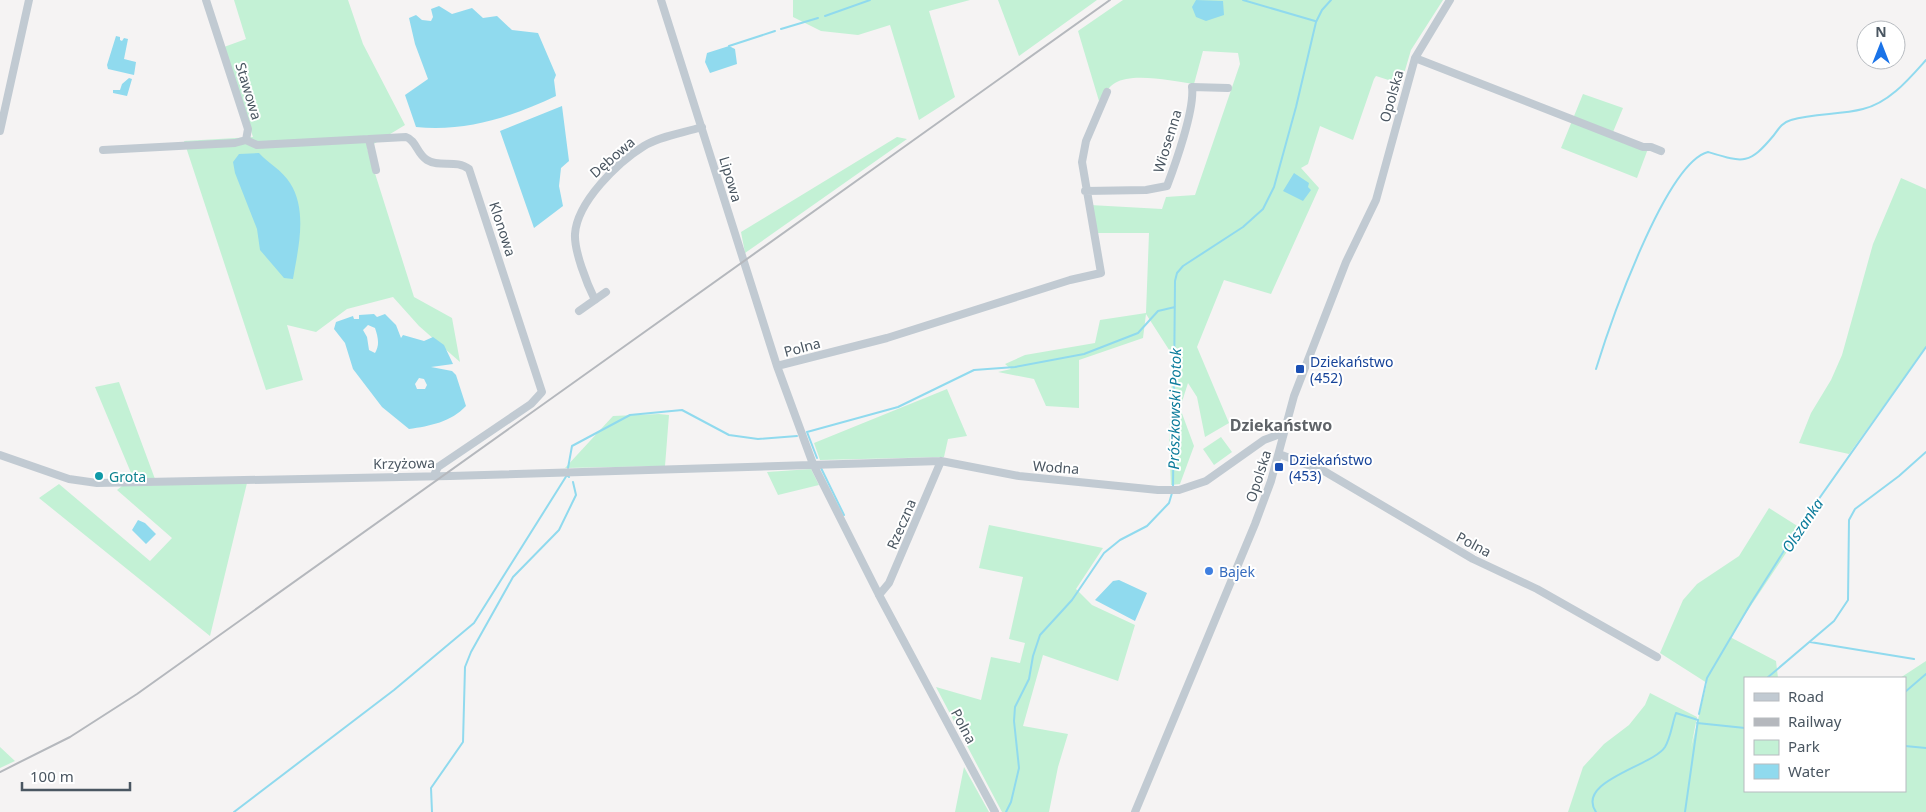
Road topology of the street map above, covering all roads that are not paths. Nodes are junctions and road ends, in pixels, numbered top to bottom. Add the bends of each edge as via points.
1 (29, 0) edge
2 (206, 0) edge
3 (661, 0) edge
4 (1450, 0) edge
5 (1415, 58) junction
6 (1228, 88) dead end
7 (1107, 92) dead end
8 (702, 127) junction
9 (0, 131) edge
10 (369, 139) junction
11 (246, 140) junction
12 (104, 150) dead end
13 (1661, 151) dead end
14 (376, 170) dead end
15 (1085, 191) junction
16 (606, 292) dead end
17 (594, 300) junction
18 (579, 310) dead end
19 (777, 366) junction
20 (1283, 433) junction
21 (1279, 454) junction
22 (0, 455) edge
23 (941, 461) junction
24 (813, 464) junction
25 (434, 475) junction
26 (879, 595) junction
27 (1657, 657) dead end
28 (995, 812) edge
29 (1135, 812) edge

1 - 9 street
2 - 11 street, Stawowa via 248,129
3 - 8 street, Lipowa
4 - 5 street, Opolska
5 - 13 street, Opolska via 1583,125
5 - 20 street, Opolska via 1376,200 1346,262
6 - 15 street, Wiosenna via 1192,88 1186,124 1166,186 1146,190
7 - 15 street, Polna via 1083,153
8 - 17 street, Dębowa via 644,146 594,190 575,234
8 - 19 street, Lipowa
10 - 11 street, Klonowa via 256,145
10 - 14 street
10 - 25 street, Klonowa via 410,138 428,161 457,163 469,169 542,392 531,404 438,467
11 - 12 street, Stawowa
15 - 19 street, Polna via 1102,272 887,338
16 - 17 street
17 - 18 street
19 - 24 street, Polna
20 - 21 street, Opolska
20 - 23 street, Wodna via 1264,440 1206,481 1180,490 1018,476
21 - 27 street, Polna via 1324,471 1473,559 1553,598
21 - 29 street, Opolska via 1235,573
22 - 25 street, Krzyżowa via 69,479 97,483
23 - 24 street, Wodna
23 - 26 street, Rzeczna via 889,584
24 - 25 street, Krzyżowa
24 - 26 street, Polna
26 - 28 street, Polna

